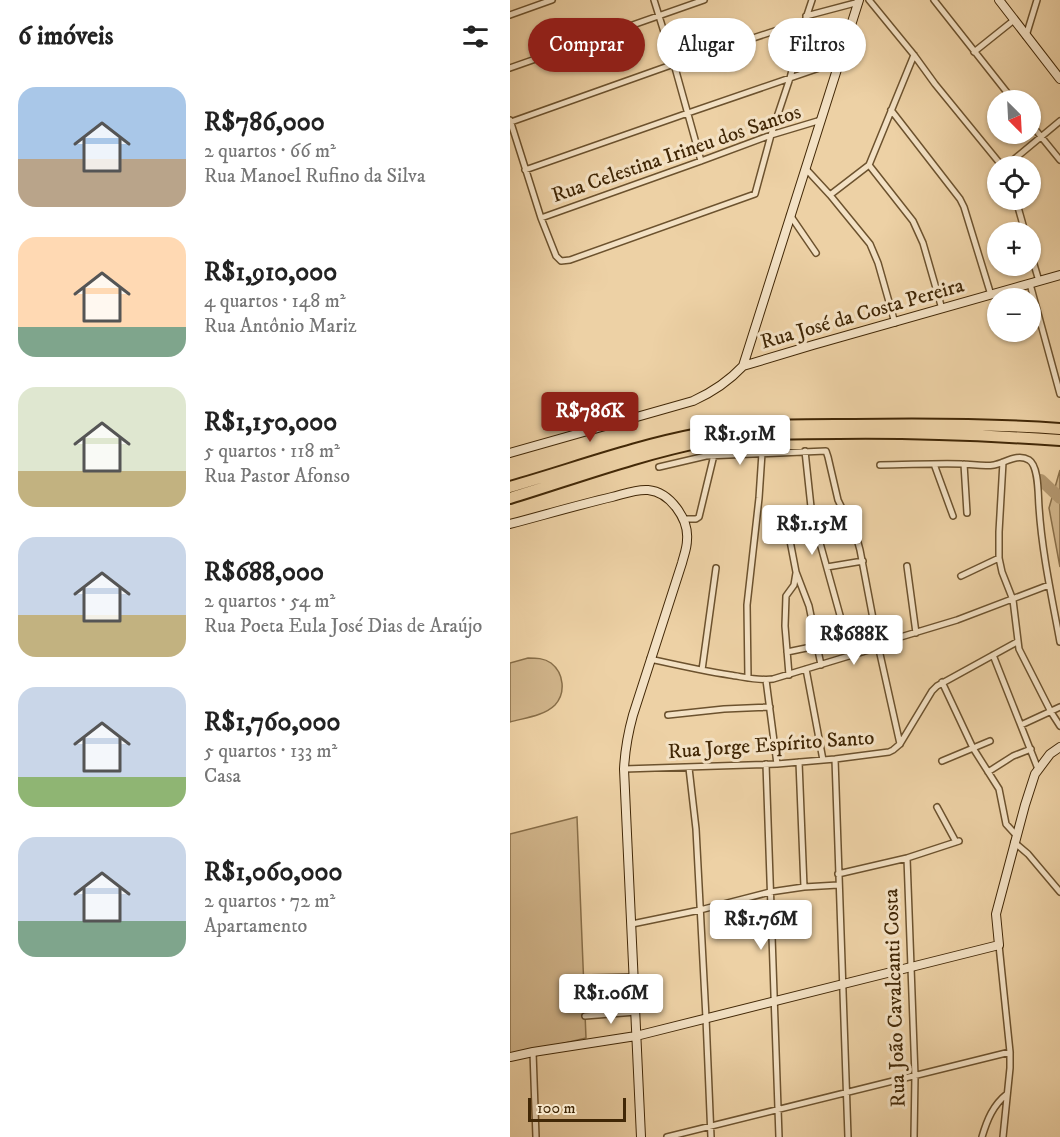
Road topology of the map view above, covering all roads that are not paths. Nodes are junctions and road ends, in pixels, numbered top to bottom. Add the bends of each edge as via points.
1 (552, 0) edge
2 (654, 0) edge
3 (704, 0) edge
4 (812, 0) edge
5 (869, 0) edge
6 (876, 0) edge
7 (933, 0) edge
8 (999, 0) edge
9 (1037, 0) edge
10 (859, 1) edge
11 (534, 3) edge
12 (873, 6) junction
13 (510, 15) edge
14 (658, 16) junction
15 (805, 18) edge
16 (808, 18) edge
17 (854, 18) edge
18 (1014, 20) junction
19 (1026, 36) junction
20 (974, 52) junction
21 (914, 55) junction
22 (510, 68) edge
23 (657, 70) edge
24 (676, 72) edge
25 (792, 72) edge
26 (810, 72) edge
27 (836, 72) edge
28 (790, 78) junction
29 (1060, 79) edge
30 (1004, 90) edge
31 (891, 110) junction
32 (688, 112) junction
33 (821, 120) junction
34 (510, 121) edge
35 (1060, 121) edge
36 (771, 135) junction
37 (1041, 136) joint
38 (1031, 144) edge
39 (996, 156) edge
40 (1016, 156) edge
41 (1060, 160) edge
42 (701, 162) junction
43 (868, 165) junction
44 (806, 169) junction
45 (525, 170) junction
46 (830, 195) junction
47 (790, 215) junction
48 (541, 218) junction
49 (816, 253) dead end
50 (1060, 275) edge
51 (1038, 276) edge
52 (1039, 281) junction
53 (1030, 284) junction
54 (989, 288) edge
55 (1016, 288) edge
56 (987, 296) edge
57 (942, 309) junction
58 (895, 323) junction
59 (743, 366) junction
60 (1060, 394) edge
61 (1060, 429) edge
62 (1060, 440) edge
63 (805, 451) junction
64 (510, 453) edge
65 (762, 453) junction
66 (714, 455) junction
67 (1003, 462) junction
68 (934, 464) junction
69 (964, 464) junction
70 (880, 465) dead end
71 (659, 467) dead end
72 (514, 486) edge
73 (510, 498) edge
74 (967, 513) dead end
75 (953, 516) dead end
76 (683, 519) junction
77 (786, 520) dead end
78 (510, 524) edge
79 (999, 558) junction
80 (863, 561) junction
81 (907, 566) dead end
82 (827, 567) junction
83 (716, 568) dead end
84 (796, 572) junction
85 (961, 576) dead end
86 (1049, 585) junction
87 (1012, 600) junction
88 (916, 633) junction
89 (1017, 642) junction
90 (1060, 642) edge
91 (878, 645) junction
92 (816, 646) junction
93 (787, 652) junction
94 (851, 655) junction
95 (993, 655) junction
96 (650, 659) junction
97 (821, 665) junction
98 (806, 669) junction
99 (702, 670) junction
100 (789, 675) junction
101 (748, 678) junction
102 (766, 680) junction
103 (942, 682) junction
104 (770, 707) junction
105 (1060, 707) edge
106 (1051, 712) junction
107 (668, 715) dead end
108 (1021, 724) junction
109 (1060, 726) edge
110 (990, 741) dead end
111 (900, 744) junction
112 (1060, 747) edge
113 (973, 748) junction
114 (1031, 749) junction
115 (835, 759) junction
116 (823, 760) junction
117 (942, 761) dead end
118 (800, 762) junction
119 (766, 764) junction
120 (777, 764) junction
121 (689, 768) junction
122 (1038, 769) junction
123 (624, 770) junction
124 (988, 772) junction
125 (937, 807) dead end
126 (1015, 839) junction
127 (907, 858) junction
128 (838, 874) junction
129 (838, 885) junction
130 (804, 887) junction
131 (770, 892) junction
132 (1060, 892) edge
133 (700, 910) junction
134 (632, 924) junction
135 (999, 945) junction
136 (911, 967) junction
137 (634, 977) junction
138 (591, 978) dead end
139 (843, 984) junction
140 (775, 1001) junction
141 (636, 1012) junction
142 (585, 1016) dead end
143 (706, 1018) junction
144 (636, 1036) junction
145 (533, 1052) junction
146 (1010, 1052) junction
147 (510, 1058) edge
148 (915, 1076) junction
149 (846, 1092) junction
150 (1007, 1094) junction
151 (778, 1110) junction
152 (711, 1126) junction
153 (536, 1137) edge
154 (640, 1137) edge
155 (667, 1137) edge
156 (711, 1137) edge
157 (779, 1137) edge
158 (848, 1137) edge
159 (914, 1137) edge
160 (982, 1137) edge
161 (1003, 1137) edge

1 - 11 street
2 - 14 street
3 - 14 street
4 - 15 street
5 - 12 street
6 - 12 street
7 - 20 street
8 - 18 street
9 - 19 street
10 - 16 street
10 - 17 street
11 - 13 street
12 - 21 street
14 - 22 street
18 - 19 street
18 - 20 street
19 - 29 street
20 - 30 street
21 - 31 street
21 - 39 street
23 - 34 street
24 - 32 street
25 - 28 street
26 - 28 street
27 - 33 street
28 - 32 street
28 - 36 street
31 - 43 street
31 - 54 street via 964,207
32 - 42 street
32 - 45 street
33 - 36 street, Rua Celestina Irineu dos Santos
33 - 44 street
34 - 45 street
35 - 37 street
36 - 42 street, Rua Celestina Irineu dos Santos
36 - 48 street via 754,194 570,260 561,261 556,256
37 - 41 street
38 - 40 street
42 - 48 street, Rua Celestina Irineu dos Santos
43 - 46 street
43 - 57 street via 914,221
44 - 46 street
44 - 47 street
45 - 48 street
46 - 58 street via 870,244
47 - 49 street
47 - 59 street
50 - 52 street, Rua José da Costa Pereira
51 - 52 street
52 - 53 street, Rua José da Costa Pereira
53 - 55 street, Rua José da Costa Pereira
53 - 60 street
56 - 57 street, Rua José da Costa Pereira
57 - 58 street, Rua José da Costa Pereira
58 - 59 street, Rua José da Costa Pereira
59 - 64 street via 720,387 693,401
61 - 72 highway via 896,424 735,429 677,439
62 - 73 highway via 888,433 753,436 708,441 658,453
63 - 65 street
63 - 80 street via 826,451 838,500
63 - 82 street via 811,507
65 - 66 street
65 - 101 street via 747,605
66 - 71 street
66 - 76 street via 699,518
67 - 69 street via 988,466
67 - 79 street
67 - 86 street via 1024,458 1035,467
68 - 69 street
68 - 70 street
68 - 75 street
69 - 74 street
76 - 78 street via 670,501 650,490 639,490
76 - 96 street via 688,539
77 - 84 street
79 - 85 street
79 - 87 street
80 - 82 street
80 - 91 street
81 - 88 street
82 - 94 street
83 - 99 street
84 - 92 street via 809,606
84 - 93 street via 794,585 786,596
86 - 87 street
86 - 90 street
87 - 88 street
87 - 89 street
88 - 91 street
89 - 95 street, Rua Jorge Espírito Santo
89 - 106 street
91 - 94 street
91 - 111 street
92 - 93 street
92 - 97 street
93 - 100 street
94 - 97 street
95 - 103 street, Rua Jorge Espírito Santo
95 - 108 street
96 - 99 street
96 - 123 street via 627,735
97 - 98 street
98 - 100 street
98 - 116 street
99 - 101 street
100 - 102 street
101 - 102 street
102 - 104 street
103 - 111 street, Rua Jorge Espírito Santo via 932,691
103 - 113 street
104 - 107 street
104 - 120 street
105 - 106 street
106 - 108 street
106 - 109 street
108 - 114 street
110 - 113 street
111 - 115 street, Rua Jorge Espírito Santo via 881,754
112 - 122 street
113 - 117 street
113 - 124 street
114 - 122 street
114 - 124 street
115 - 116 street, Rua Jorge Espírito Santo
115 - 128 street
116 - 118 street, Rua Jorge Espírito Santo
118 - 120 street, Rua Jorge Espírito Santo
118 - 130 street
119 - 120 street, Rua Jorge Espírito Santo
119 - 121 street, Rua Jorge Espírito Santo
119 - 131 street
121 - 123 street, Rua Jorge Espírito Santo
121 - 133 street
122 - 126 street
123 - 134 street
124 - 126 street via 999,789 1006,824
125 - 127 street via 957,842
126 - 132 street
126 - 135 street via 996,914
127 - 128 street
127 - 136 street, Rua João Cavalcanti Costa
128 - 129 street
129 - 130 street
129 - 139 street
130 - 131 street
131 - 133 street
131 - 140 street
133 - 134 street
133 - 143 street
134 - 137 street
135 - 136 street
135 - 146 street
136 - 139 street
136 - 148 street, Rua João Cavalcanti Costa
137 - 138 street
137 - 141 street
139 - 140 street
139 - 149 street
140 - 143 street
140 - 151 street
141 - 142 street
141 - 144 street
143 - 144 street
143 - 152 street
144 - 145 street
144 - 154 street
145 - 147 street
145 - 153 street
146 - 148 street
146 - 150 street
148 - 149 street
148 - 159 street, Rua João Cavalcanti Costa
149 - 151 street
149 - 158 street
150 - 160 street via 991,1112
150 - 161 street
151 - 152 street
151 - 157 street
152 - 155 street
152 - 156 street

